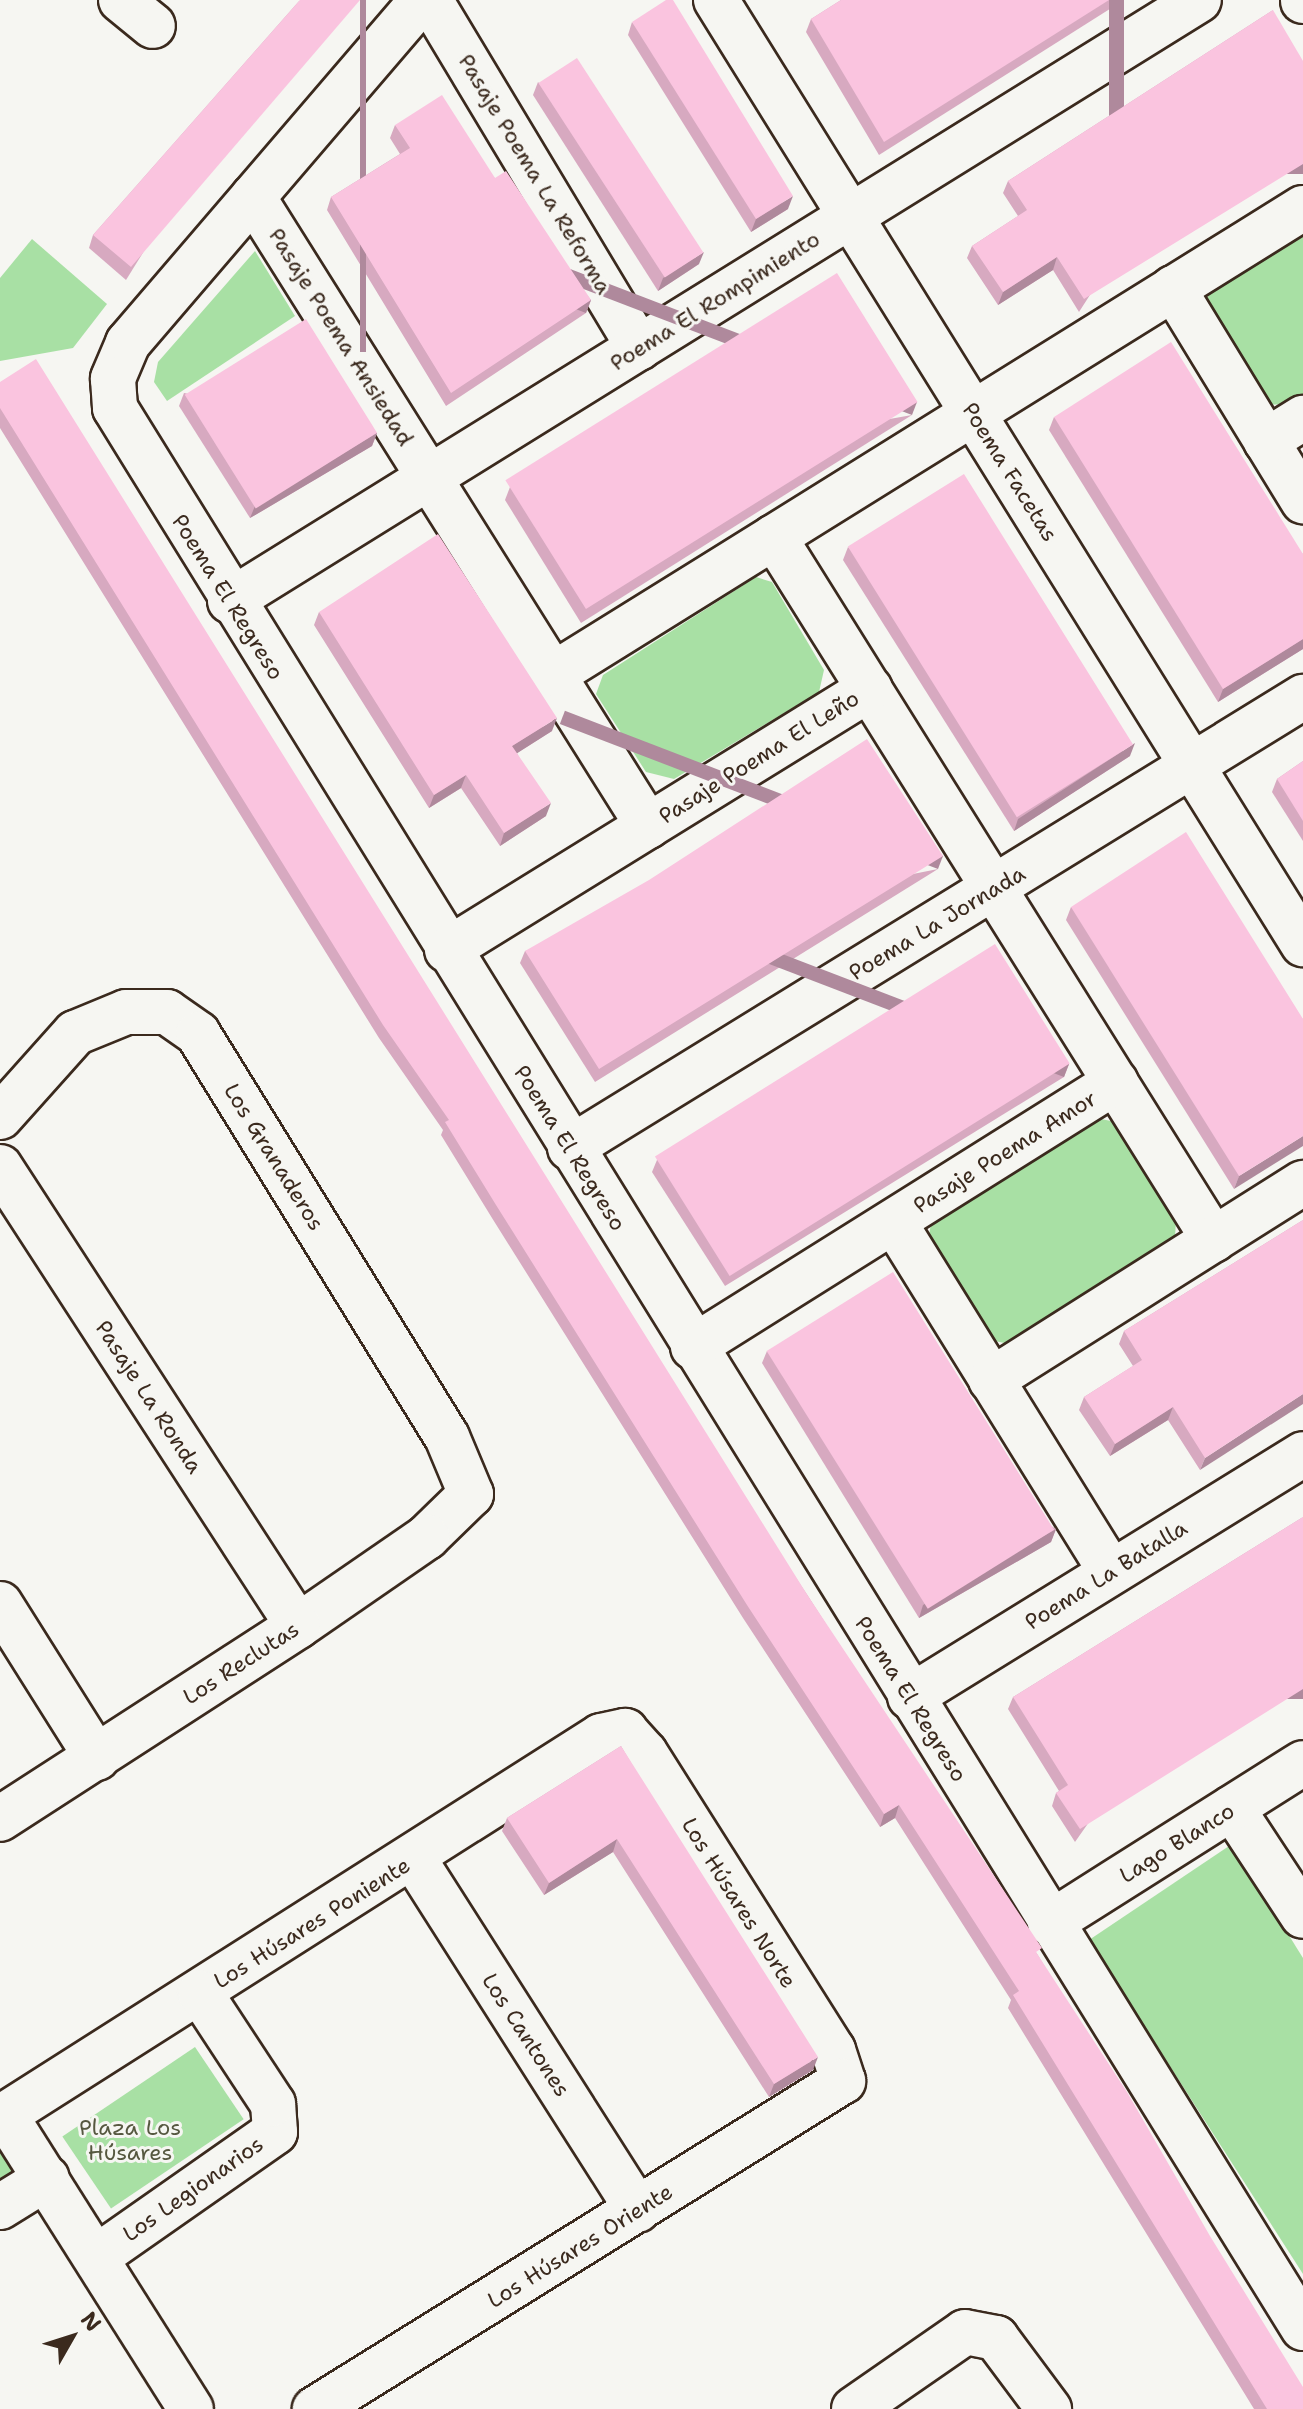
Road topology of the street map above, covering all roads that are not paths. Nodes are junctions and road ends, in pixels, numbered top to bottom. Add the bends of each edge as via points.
1 (422, 0) edge
2 (430, 0) edge
3 (1199, 0) edge
4 (732, 6) edge
5 (253, 197) junction
6 (1303, 208) edge
7 (851, 216) junction
8 (1173, 288) junction
9 (639, 348) junction
10 (973, 412) junction
11 (1303, 418) edge
12 (1266, 441) junction
13 (430, 477) junction
14 (1303, 501) edge
15 (774, 537) junction
16 (230, 601) junction
17 (554, 674) junction
18 (870, 689) junction
19 (1303, 697) edge
20 (1193, 766) junction
21 (648, 826) junction
22 (995, 888) junction
23 (1303, 944) edge
24 (447, 950) junction
25 (1116, 1082) junction
26 (0, 1117) edge
27 (570, 1148) junction
28 (0, 1167) edge
29 (1303, 1183) edge
30 (894, 1222) junction
31 (1214, 1240) junction
32 (693, 1347) junction
33 (991, 1380) junction
34 (1303, 1454) edge
35 (471, 1494) joint
36 (1111, 1572) junction
37 (0, 1604) edge
38 (298, 1626) junction
39 (910, 1697) junction
40 (625, 1731) joint
41 (97, 1758) junction
42 (1303, 1763) edge
43 (1232, 1808) junction
44 (0, 1819) edge
45 (414, 1859) junction
46 (1303, 1916) edge
47 (1050, 1923) junction
48 (200, 1993) junction
49 (843, 2081) joint
50 (2, 2117) edge
51 (47, 2178) junction
52 (0, 2207) edge
53 (638, 2210) junction
54 (98, 2256) junction
55 (1303, 2328) edge
56 (191, 2409) edge
57 (315, 2409) edge
58 (854, 2409) edge
59 (1049, 2409) edge

1 - 5 street, Poema El Regreso
2 - 9 street, Pasaje Poema La Reforma
3 - 7 street, Poema El Rompimiento
4 - 7 street, Poema Facetas
5 - 13 street, Pasaje Poema Ansiedad
5 - 16 street, Poema El Regreso via 128,343 113,379 122,427
6 - 8 street
7 - 9 street, Poema El Rompimiento
7 - 10 street, Poema Facetas
8 - 10 street
8 - 12 street
9 - 13 street, Poema El Rompimiento
10 - 15 street
10 - 20 street, Poema Facetas
11 - 12 street
12 - 14 street
13 - 16 street, Poema El Rompimiento
13 - 17 street, Pasaje Poema El Leño
15 - 17 street
15 - 18 street, Pasaje Poema El Leño
16 - 24 street, Poema El Regreso
17 - 21 street, Pasaje Poema El Leño
18 - 21 street, Pasaje Poema El Leño
18 - 22 street, Pasaje Poema El Leño
19 - 20 street, Poema La Jornada
20 - 22 street, Poema La Jornada
20 - 23 street, Poema Facetas
21 - 24 street, Pasaje Poema El Leño
22 - 25 street, Pasaje Poema Amor
22 - 27 street, Poema La Jornada
24 - 27 street, Poema El Regreso
25 - 30 street, Pasaje Poema Amor
25 - 31 street, Pasaje Poema Amor
26 - 35 street, Los Granaderos via 75,1033 126,1012 167,1012 198,1034 447,1437
27 - 32 street, Poema El Regreso
28 - 38 street, Pasaje La Ronda
29 - 31 street
30 - 32 street, Pasaje Poema Amor
30 - 33 street, Pasaje Poema Amor
31 - 33 street
32 - 39 street, Poema El Regreso
33 - 36 street, Pasaje Poema Amor
34 - 36 street, Poema La Batalla
35 - 38 street, Los Reclutas via 427,1537
36 - 39 street, Poema La Batalla
37 - 41 street
38 - 41 street, Los Reclutas
39 - 47 street, Poema El Regreso
40 - 45 street, Los Húsares Poniente via 601,1736
40 - 49 street, Los Húsares Norte via 645,1753 833,2050
41 - 44 street, Los Reclutas
42 - 43 street, Lago Blanco
43 - 46 street
43 - 47 street, Lago Blanco
45 - 48 street, Los Húsares Poniente
45 - 53 street, Los Cantones
47 - 55 street, Poema El Regreso
48 - 50 street, Los Húsares Poniente
48 - 54 street, Los Legionarios via 273,2104 275,2132
49 - 53 street, Los Húsares Oriente
50 - 51 street
51 - 52 street
51 - 54 street
53 - 57 street, Los Húsares Oriente
54 - 56 street
58 - 59 street via 965,2332 996,2338

